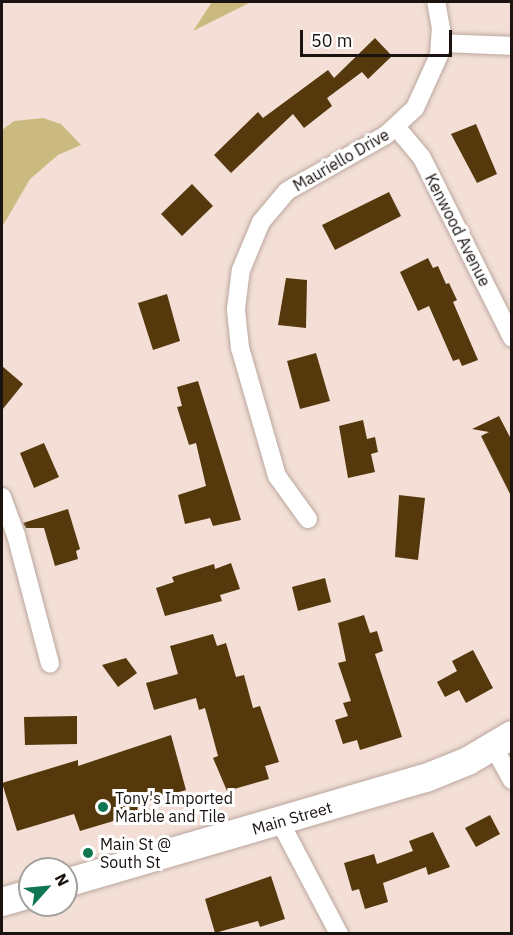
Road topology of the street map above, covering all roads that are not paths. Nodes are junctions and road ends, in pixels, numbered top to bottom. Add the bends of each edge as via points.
1 (435, 2) edge
2 (441, 43) junction
3 (512, 46) edge
4 (397, 128) junction
5 (512, 338) edge
6 (2, 497) edge
7 (308, 519) dead end
8 (50, 664) dead end
9 (502, 741) edge
10 (512, 780) edge
11 (280, 822) junction
12 (78, 880) edge
13 (18, 897) edge
14 (2, 902) edge
15 (339, 933) edge

1 - 2 street, Mauriello Drive
2 - 3 street
2 - 4 street, Mauriello Drive via 429,84
4 - 5 street, Kenwood Avenue via 422,158
4 - 7 street, Mauriello Drive via 287,191 261,222 241,270 236,309 240,348 277,476
6 - 8 street
9 - 10 street
9 - 11 main road, Main Street via 426,778
11 - 12 main road, Main Street
11 - 15 street
13 - 14 main road

